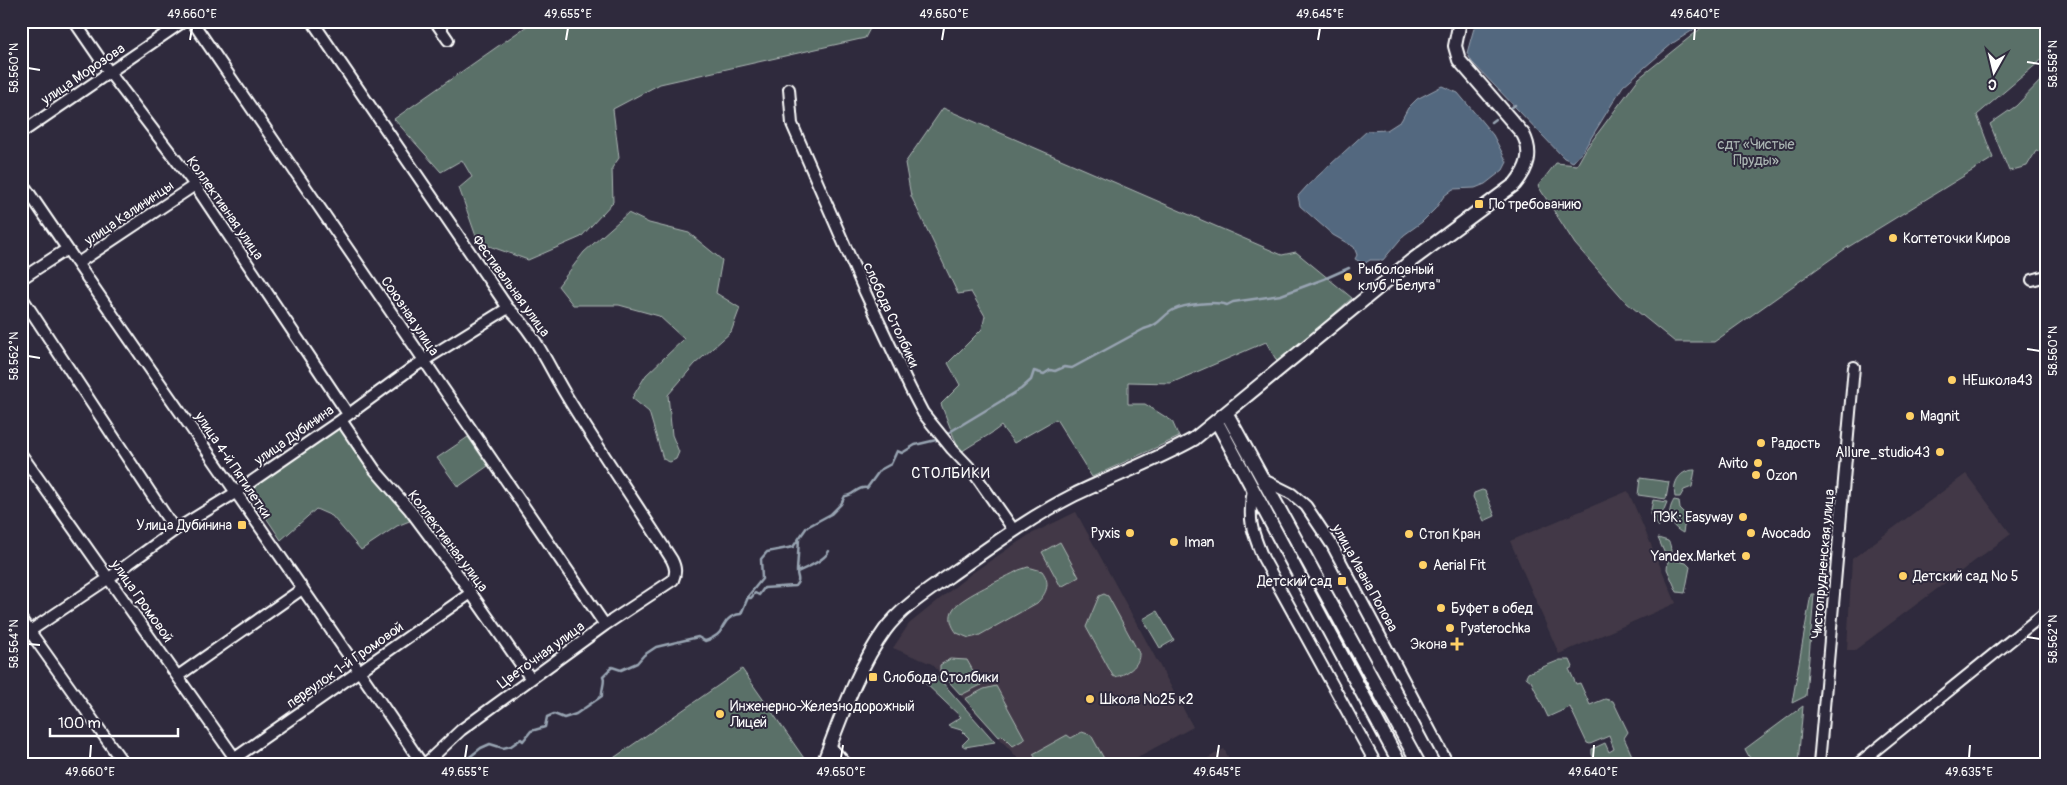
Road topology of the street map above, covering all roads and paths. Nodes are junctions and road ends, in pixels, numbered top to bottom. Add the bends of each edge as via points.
1 (74, 21) edge
2 (184, 21) edge
3 (192, 21) edge
4 (312, 21) edge
5 (435, 21) edge
6 (1460, 21) edge
7 (448, 40) dead end
8 (109, 72) junction
9 (789, 89) dead end
10 (21, 133) edge
11 (21, 181) edge
12 (195, 185) junction
13 (67, 248) junction
14 (78, 263) junction
15 (2046, 276) edge
16 (21, 279) edge
17 (2032, 280) dead end
18 (21, 296) edge
19 (508, 308) junction
20 (424, 361) junction
21 (1854, 367) dead end
22 (345, 417) junction
23 (1222, 418) junction
24 (21, 454) edge
25 (1262, 478) junction
26 (1253, 489) junction
27 (235, 492) junction
28 (1014, 529) junction
29 (176, 530) junction
30 (676, 574) joint
31 (109, 578) junction
32 (302, 589) junction
33 (471, 593) junction
34 (2046, 612) edge
35 (21, 619) edge
36 (605, 625) junction
37 (26, 634) edge
38 (361, 672) junction
39 (178, 676) junction
40 (531, 679) junction
41 (830, 746) junction
42 (237, 761) edge
43 (124, 764) edge
44 (423, 764) edge
45 (823, 764) edge
46 (846, 764) edge
47 (1376, 764) edge
48 (1400, 764) edge
49 (1419, 764) edge
50 (1448, 764) edge
51 (1819, 764) edge
52 (1858, 764) edge

1 - 8 street, Коллективная улица
2 - 8 street, улица Морозова
3 - 20 street, Союзная улица
4 - 19 street, Фестивальная улица
5 - 7 street
6 - 23 main road via 1455,46 1459,60 1523,134 1529,148 1526,170 1504,194 1411,261
8 - 10 street, улица Морозова
8 - 12 street, Коллективная улица
9 - 28 street, слобода Столбики via 792,124 910,388 923,413 971,469
11 - 13 street, улица 4-й Пятилетки
12 - 14 street, улица Калининцы
12 - 22 street, Коллективная улица
13 - 14 street, улица 4-й Пятилетки
13 - 16 street, улица Калининцы
14 - 27 street, улица 4-й Пятилетки
15 - 17 street
18 - 29 street
19 - 20 street, улица Дубинина
19 - 30 street, Фестивальная улица via 532,333 559,385 672,560
20 - 22 street, улица Дубинина
20 - 36 street, Союзная улица
21 - 51 street, Чистопрудненская улица
22 - 27 street, улица Дубинина
22 - 33 street, Коллективная улица via 375,470 410,510
23 - 25 main road
23 - 26 main road
23 - 28 main road via 1181,447 1074,496
24 - 31 street, улица Громовой
25 - 49 main road
25 - 50 street, улица Ивана Попова via 1292,494 1306,506 1327,537
26 - 47 street via 1249,512 1251,530 1263,558
26 - 48 main road
27 - 29 street, улица Дубинина
27 - 32 street, улица 4-й Пятилетки
28 - 41 main road via 894,620 859,677
29 - 31 street, улица Дубинина
30 - 36 street, Цветочная улица via 665,586
31 - 37 street, улица Дубинина
31 - 39 street, улица Громовой
32 - 38 street, улица 4-й Пятилетки
32 - 39 street
33 - 38 street, переулок 1-й Громовой
33 - 40 street, Коллективная улица
34 - 52 street
35 - 37 street
36 - 40 street, Цветочная улица
37 - 43 street
38 - 42 street, переулок 1-й Громовой
38 - 44 street, улица 4-й Пятилетки
39 - 42 street, улица Громовой
40 - 44 street, Цветочная улица via 461,730
41 - 45 main road
41 - 46 street

